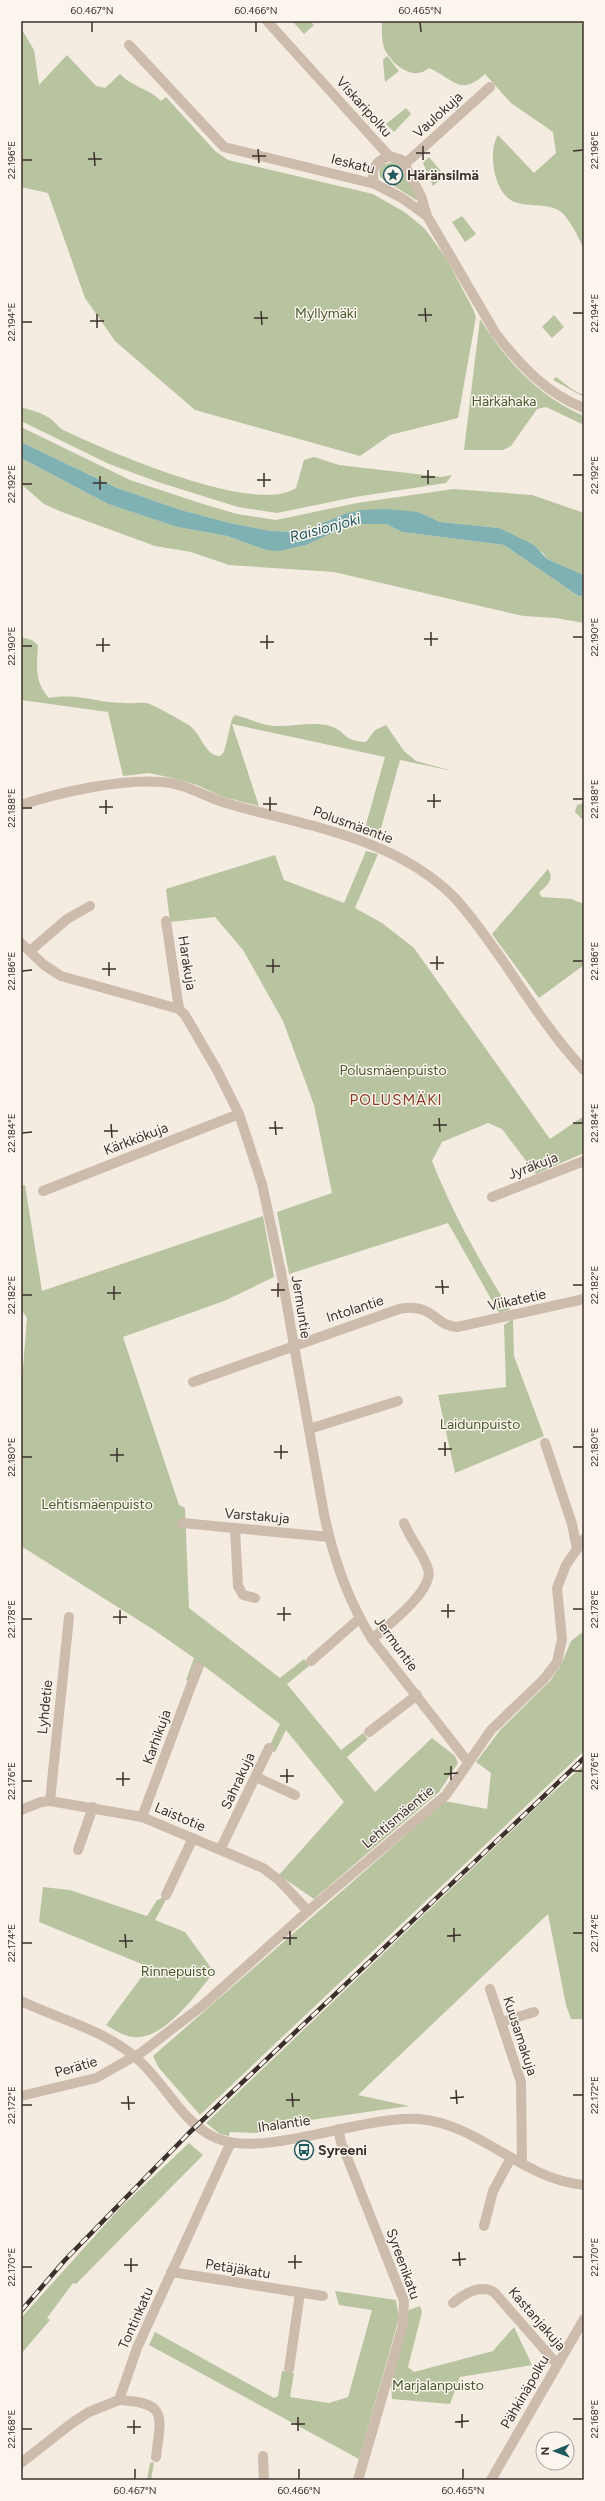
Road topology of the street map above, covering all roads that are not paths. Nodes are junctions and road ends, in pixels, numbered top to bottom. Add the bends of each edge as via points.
1 (266, 21) edge
2 (129, 44) dead end
3 (490, 87) dead end
4 (389, 156) junction
5 (405, 164) junction
6 (375, 184) junction
7 (427, 216) junction
8 (584, 408) edge
9 (21, 805) edge
10 (90, 906) dead end
11 (166, 921) dead end
12 (21, 943) edge
13 (30, 951) junction
14 (179, 1009) junction
15 (584, 1070) edge
16 (239, 1114) junction
17 (584, 1161) edge
18 (43, 1191) dead end
19 (492, 1197) dead end
20 (584, 1299) edge
21 (457, 1327) joint
22 (294, 1346) junction
23 (193, 1382) dead end
24 (398, 1401) dead end
25 (309, 1429) junction
26 (545, 1443) dead end
27 (182, 1523) dead end
28 (404, 1523) dead end
29 (235, 1529) junction
30 (329, 1537) junction
31 (584, 1539) edge
32 (577, 1549) junction
33 (255, 1598) dead end
34 (69, 1617) dead end
35 (360, 1618) junction
36 (372, 1639) junction
37 (311, 1661) dead end
38 (198, 1667) dead end
39 (417, 1695) junction
40 (369, 1732) dead end
41 (269, 1748) dead end
42 (468, 1762) junction
43 (256, 1777) junction
44 (295, 1795) dead end
45 (50, 1801) junction
46 (93, 1807) junction
47 (21, 1810) edge
48 (142, 1816) junction
49 (193, 1838) junction
50 (221, 1848) junction
51 (78, 1850) dead end
52 (166, 1895) dead end
53 (308, 1911) junction
54 (490, 1989) dead end
55 (21, 2001) edge
56 (534, 2012) dead end
57 (501, 2022) junction
58 (135, 2057) junction
59 (21, 2096) edge
60 (338, 2129) junction
61 (231, 2142) junction
62 (512, 2158) junction
63 (522, 2164) junction
64 (584, 2185) edge
65 (484, 2226) dead end
66 (171, 2272) junction
67 (300, 2293) junction
68 (323, 2296) dead end
69 (453, 2303) dead end
70 (584, 2319) edge
71 (557, 2364) junction
72 (289, 2368) dead end
73 (119, 2400) junction
74 (263, 2456) dead end
75 (156, 2457) dead end
76 (21, 2463) edge
77 (264, 2480) edge
78 (358, 2480) edge
79 (491, 2480) edge

1 - 4 street, Viskaripolku
2 - 6 street, Ieskatu via 224,147
3 - 5 street, Vaulokuja
4 - 5 street, Viskaripolku via 396,157
4 - 6 street via 378,162 373,169 372,178
5 - 7 street via 421,196
6 - 7 street, Ieskatu via 402,198
7 - 8 street, Ieskatu via 496,334 507,348 554,393
9 - 15 street, Polusmäentie via 83,789 162,782 185,787 228,804 310,824 390,853 438,884 463,907 552,1031
10 - 13 street via 67,919
11 - 14 street, Harakuja
12 - 13 street
13 - 14 street via 44,965 61,976
14 - 16 street, Jermuntie via 217,1070
16 - 18 street, Kärkkökuja
16 - 22 street, Jermuntie via 270,1215
17 - 19 street, Jyräkuja
20 - 21 street, Viikatetie
21 - 22 street, Intolantie via 447,1325 427,1310 406,1308
22 - 23 street, Intolantie
22 - 25 street, Jermuntie
24 - 25 street
25 - 30 street, Jermuntie
26 - 32 street via 572,1524
27 - 29 street, Varstakuja
28 - 36 street via 428,1569 428,1581 414,1601
29 - 30 street, Varstakuja
29 - 33 street via 238,1586 243,1595
30 - 35 street, Jermuntie
31 - 32 street, Lehtismäentie
32 - 42 street, Lehtismäentie via 560,1576 557,1588 562,1639 557,1662 544,1679 491,1730
34 - 45 street, Lyhdetie
35 - 36 street, Jermuntie
35 - 37 street
36 - 39 street, Jermuntie
38 - 48 street, Karhikuja
39 - 40 street
39 - 42 street, Jermuntie
41 - 43 street, Sahrakuja
42 - 53 street, Lehtismäentie via 446,1795
43 - 44 street
43 - 50 street, Sahrakuja
45 - 46 street, Laistotie
45 - 47 street, Laistotie
46 - 48 street, Laistotie
46 - 51 street
48 - 49 street, Laistotie
49 - 50 street, Laistotie
49 - 52 street
50 - 53 street, Laistotie via 271,1874
53 - 58 street, Lehtismäentie via 202,2006
54 - 57 street, Kuusamakuja
55 - 58 street, Ihalantie via 104,2036
56 - 57 street
57 - 63 street, Kuusamakuja via 521,2082
58 - 59 street, Perätie via 96,2078
58 - 61 street, Ihalantie via 200,2128 215,2138
60 - 61 street, Ihalantie via 267,2142
60 - 62 street, Ihalantie via 386,2120 429,2121 454,2128
60 - 78 street, Syreenikatu via 404,2301 403,2325
61 - 66 street, Tontinkatu
62 - 63 street, Ihalantie
62 - 65 street via 494,2192
63 - 64 street, Ihalantie via 554,2180
66 - 67 street, Petäjäkatu
66 - 73 street, Tontinkatu via 137,2348
67 - 68 street, Petäjäkatu
67 - 72 street
69 - 71 street, Kastanjakuja via 461,2296 479,2288 487,2288 494,2292
70 - 71 street, Pähkinäpolku
71 - 79 street, Pähkinäpolku
73 - 75 street via 146,2404 155,2408 159,2414
73 - 76 street via 89,2412
74 - 77 street

